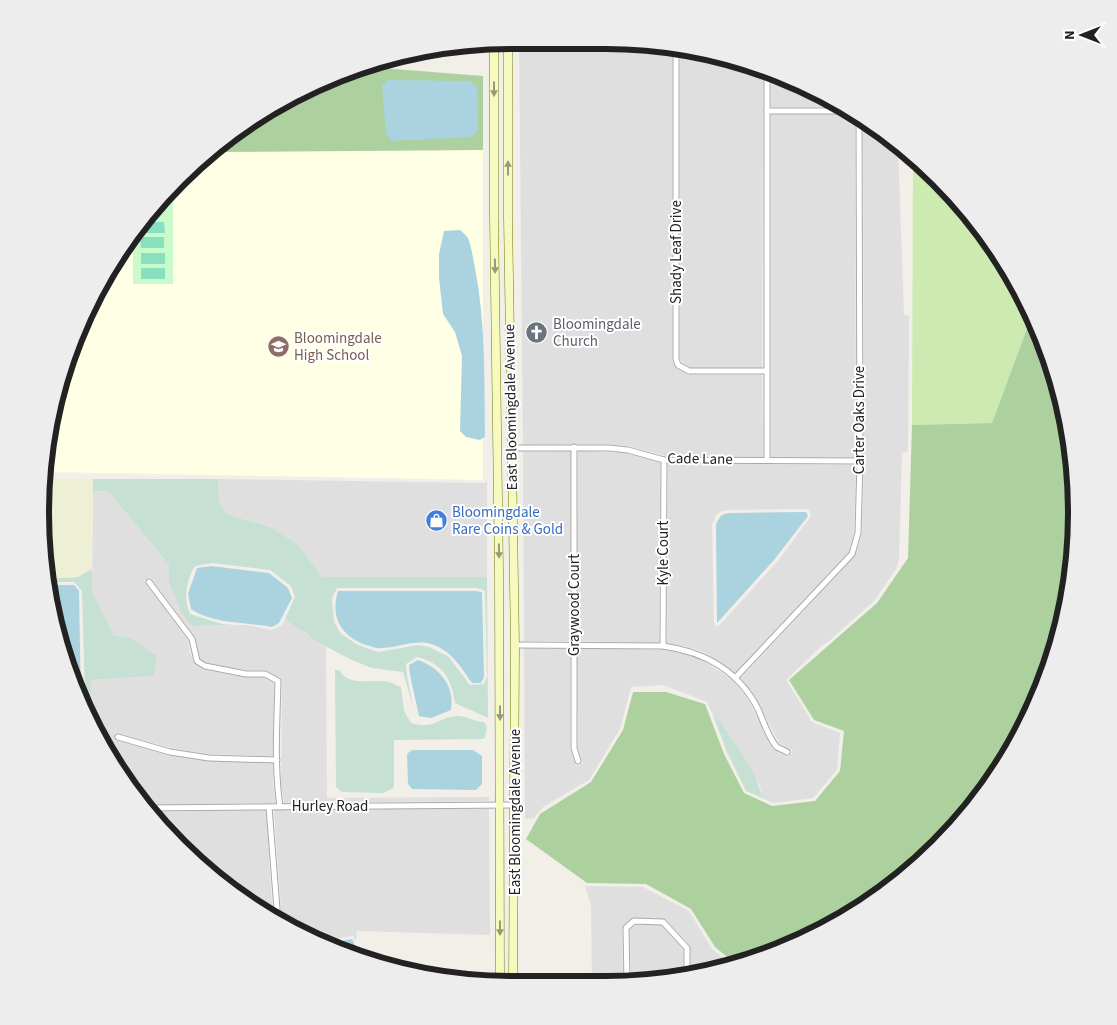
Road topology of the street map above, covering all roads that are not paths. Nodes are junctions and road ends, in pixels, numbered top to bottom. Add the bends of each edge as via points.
1 (508, 49) edge
2 (494, 50) edge
3 (676, 55) edge
4 (767, 78) edge
5 (767, 111) junction
6 (836, 111) edge
7 (859, 125) edge
8 (494, 217) junction
9 (508, 217) junction
10 (766, 371) junction
11 (574, 447) junction
12 (512, 448) junction
13 (498, 449) junction
14 (664, 460) junction
15 (768, 460) junction
16 (860, 461) junction
17 (500, 571) junction
18 (514, 578) junction
19 (149, 582) dead end
20 (515, 645) junction
21 (574, 645) junction
22 (663, 646) junction
23 (736, 678) junction
24 (118, 737) dead end
25 (787, 752) dead end
26 (277, 760) junction
27 (578, 762) dead end
28 (515, 804) junction
29 (501, 805) junction
30 (269, 807) junction
31 (280, 807) junction
32 (156, 808) edge
33 (277, 912) edge
34 (686, 968) edge
35 (627, 975) edge
36 (500, 976) edge
37 (513, 976) edge

9 -> 1 main road, East Bloomingdale Avenue
2 -> 8 main road, East Bloomingdale Avenue
3 - 10 street, Shady Leaf Drive via 676,359 678,365 689,372
4 - 5 street
5 - 6 street
5 - 10 street
7 - 16 street, Carter Oaks Drive
8 - 9 main road
8 -> 13 main road, East Bloomingdale Avenue
9 - 12 main road, East Bloomingdale Avenue
10 - 15 street
11 - 12 street, Cade Lane
11 - 14 street, Cade Lane via 628,450
11 - 21 street, Graywood Court
12 - 13 main road
12 - 18 main road, East Bloomingdale Avenue
13 -> 17 main road, East Bloomingdale Avenue
14 - 15 street, Cade Lane
14 - 22 street, Kyle Court
15 - 16 street, Cade Lane
16 - 23 street, Carter Oaks Drive via 858,533 852,554
17 - 18 main road
17 -> 29 main road, East Bloomingdale Avenue
18 - 20 main road, East Bloomingdale Avenue
19 - 26 street via 192,639 197,661 205,666 246,674 265,674 278,682
20 - 21 street
20 - 28 main road, East Bloomingdale Avenue
21 - 22 street
21 - 27 street, Graywood Court via 574,748
22 - 23 street via 700,654
23 - 25 street via 752,699 776,746
24 - 26 street via 170,752 209,758
26 - 31 street
28 - 29 street, Hurley Road
28 - 37 main road, East Bloomingdale Avenue
29 - 31 street, Hurley Road
29 -> 36 main road, East Bloomingdale Avenue
30 - 31 street, Hurley Road
30 - 32 street, Hurley Road
30 - 33 street
34 - 35 street via 687,948 663,922 634,921 626,928

